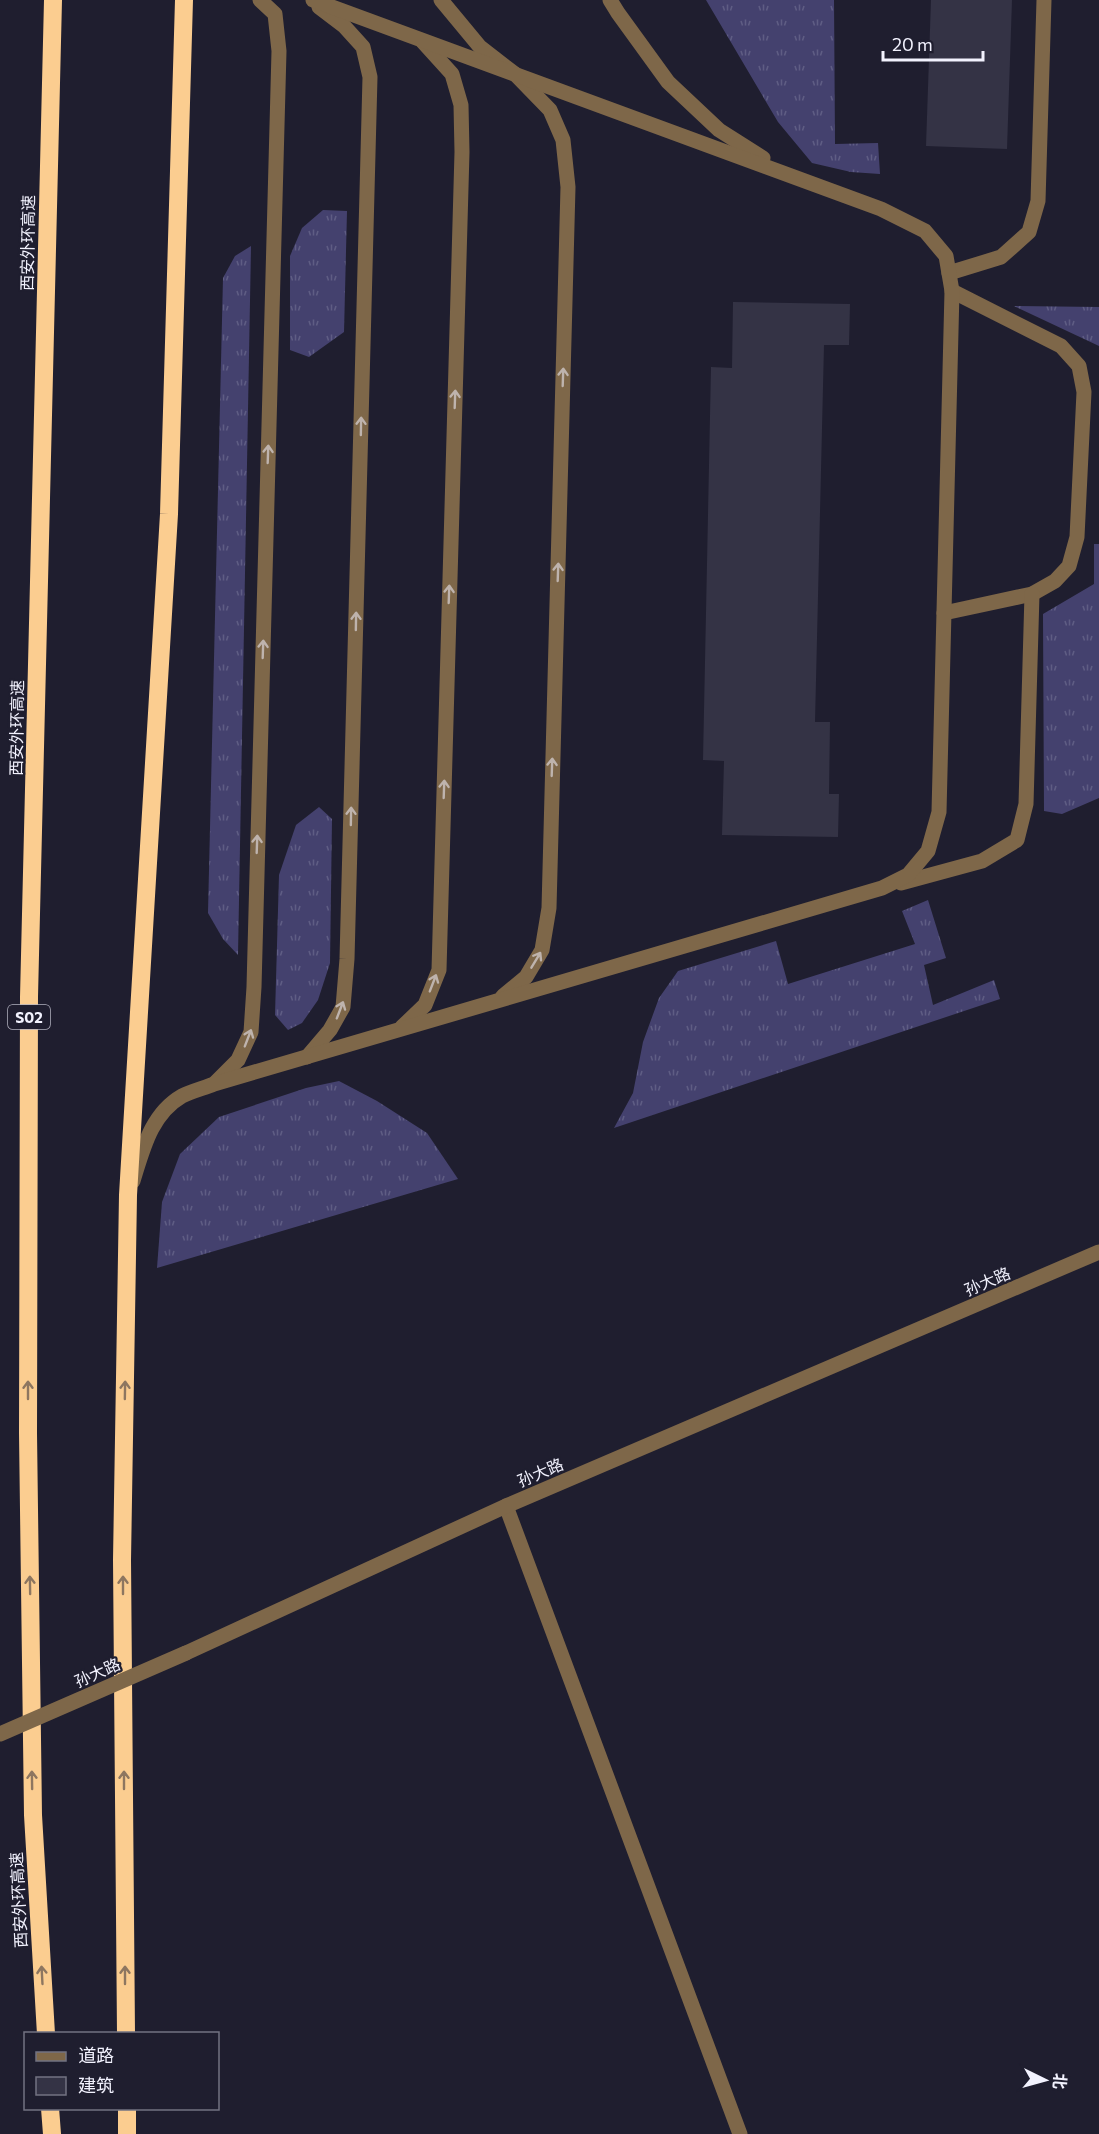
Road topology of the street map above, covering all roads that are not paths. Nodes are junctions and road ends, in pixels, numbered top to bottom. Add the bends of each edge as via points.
1 (52, 0) edge
2 (184, 0) edge
3 (260, 0) edge
4 (311, 0) edge
5 (441, 0) edge
6 (610, 0) edge
7 (1044, 0) edge
8 (421, 40) junction
9 (515, 74) junction
10 (788, 174) junction
11 (949, 273) junction
12 (951, 291) junction
13 (1032, 594) junction
14 (944, 613) junction
15 (882, 888) junction
16 (496, 1001) junction
17 (400, 1029) junction
18 (307, 1057) junction
19 (214, 1084) junction
20 (128, 1195) junction
21 (1099, 1252) edge
22 (506, 1506) junction
23 (0, 1734) edge
24 (46, 2032) edge
25 (126, 2032) edge
26 (50, 2110) edge
27 (127, 2110) edge
28 (52, 2134) edge
29 (127, 2134) edge
30 (740, 2134) edge

24 -> 1 highway, 西安外环高速 / S02 via 33,1815 28,1445 29,997
2 - 20 highway via 169,514
19 -> 3 street via 238,1060 251,1032 253,998 279,51 275,14
4 - 8 street
18 -> 4 street via 343,1007 347,959 370,77 363,47
5 - 9 street via 480,47
6 - 10 street via 668,82 718,130
7 - 11 street via 1038,201 1029,232 1001,257
8 - 9 street
17 -> 8 street via 425,1005 439,970 462,152 461,105 452,74
9 - 10 street
16 -> 9 street via 526,977 542,950 549,908 568,188 563,140 550,110
10 - 11 street via 881,209 925,231 946,256
11 - 12 street
12 - 13 street via 1061,346 1079,366 1084,392 1077,537 1069,566 1055,581
12 - 14 street
13 - 14 street
13 - 15 street via 1026,804 1017,840 982,861
14 - 15 street via 939,812 928,851 908,875
15 - 16 street
16 - 17 street
17 - 18 street
18 - 19 street
19 - 20 street via 182,1096 159,1116 144,1145
25 -> 20 highway via 122,1560
21 - 22 street, 孙大路
22 - 23 street, 孙大路, bridge
22 - 30 street
26 - 28 highway
27 - 29 highway

